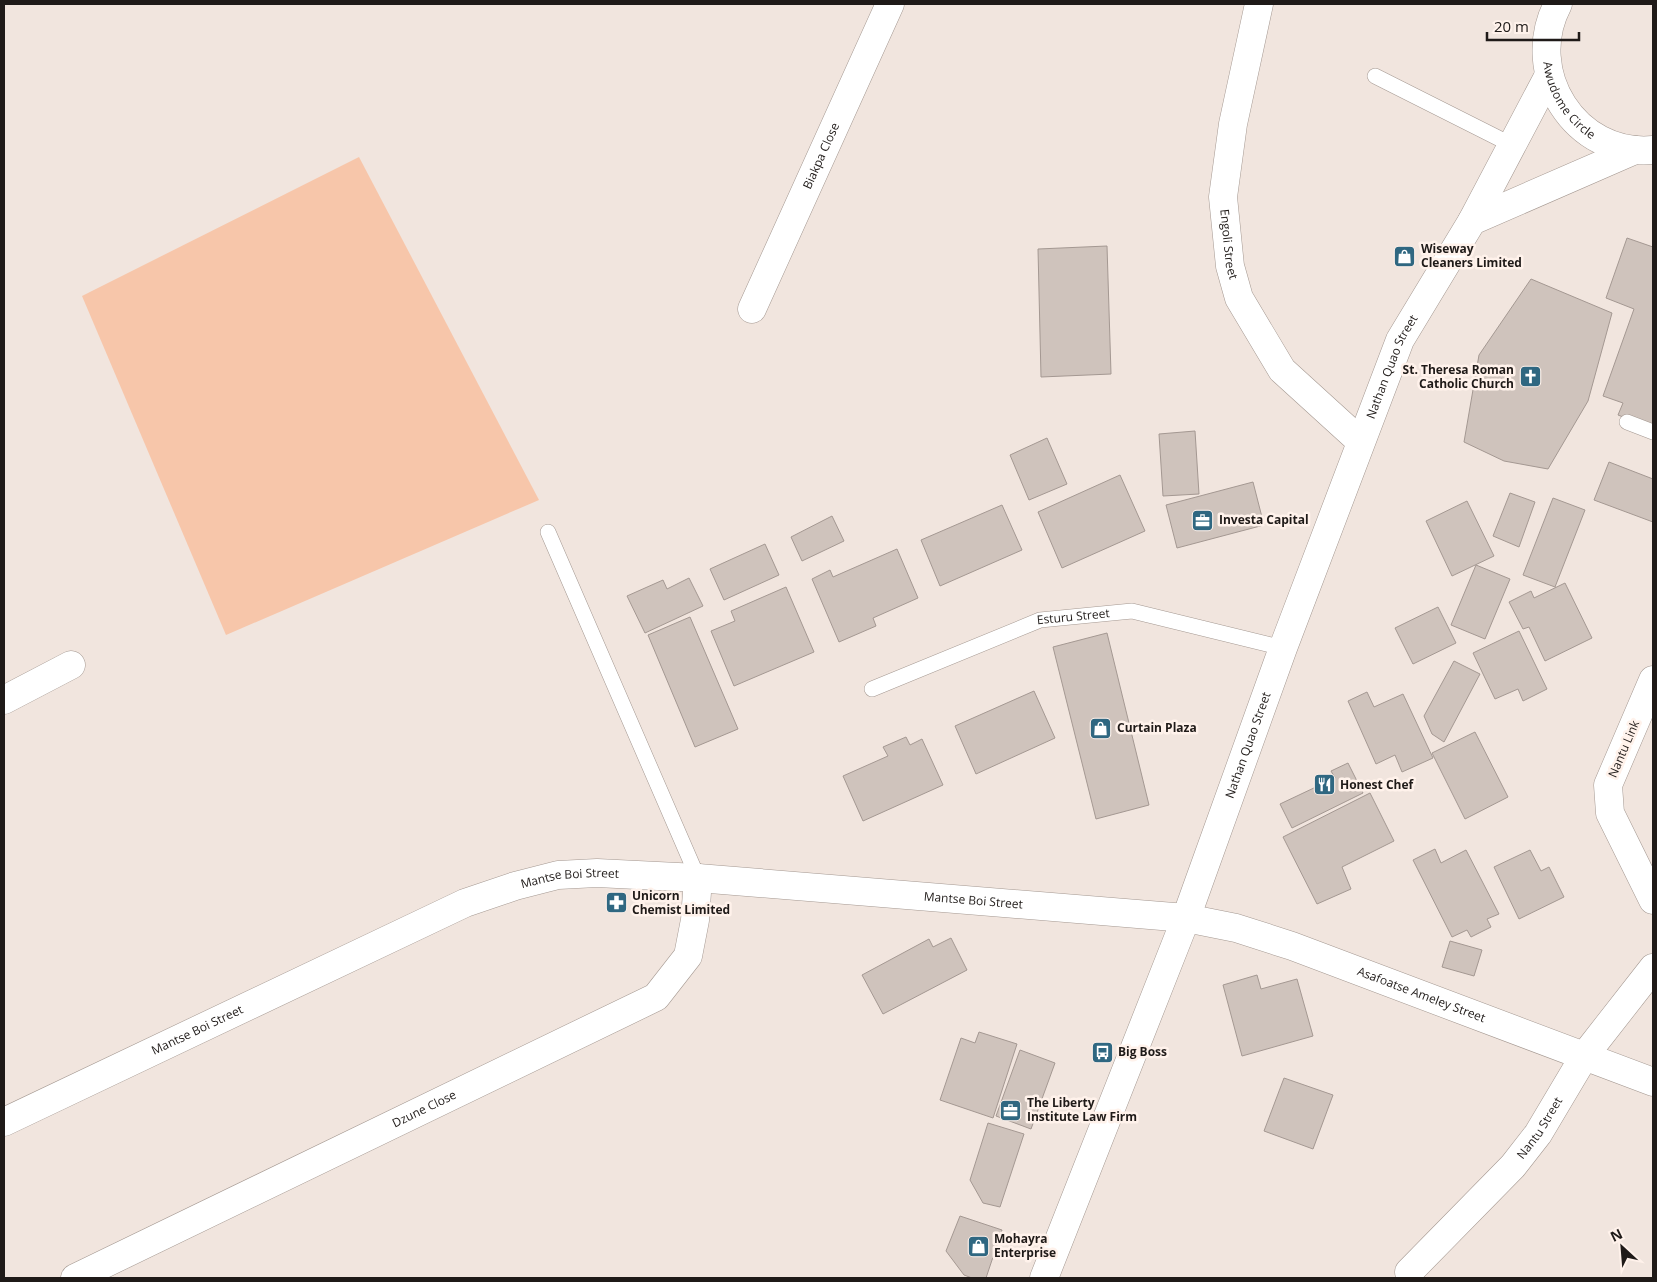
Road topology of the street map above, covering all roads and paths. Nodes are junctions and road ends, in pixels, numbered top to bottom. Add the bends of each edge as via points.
1 (890, 4) edge
2 (1259, 4) edge
3 (1537, 4) edge
4 (1558, 4) edge
5 (1548, 35) junction
6 (1549, 75) junction
7 (1375, 76) dead end
8 (1512, 145) junction
9 (1644, 150) edge
10 (1472, 221) junction
11 (752, 309) dead end
12 (1627, 422) dead end
13 (1653, 432) edge
14 (1360, 441) junction
15 (548, 532) dead end
16 (1283, 648) junction
17 (71, 665) dead end
18 (1653, 680) edge
19 (872, 689) dead end
20 (4, 700) edge
21 (698, 878) junction
22 (1653, 900) edge
23 (1186, 918) junction
24 (1653, 968) edge
25 (1585, 1055) junction
26 (1653, 1082) edge
27 (4, 1122) edge
28 (1409, 1272) dead end
29 (75, 1278) edge
30 (1044, 1278) edge

1 - 11 street, Biakpa Close
2 - 14 street, Engoli Street via 1233,124 1223,198 1230,266 1239,298 1282,370
3 - 5 street
4 - 5 street, Awudome Circle
5 - 6 street, Awudome Circle
6 - 8 street, Nathan Quao Street
6 - 9 street, Awudome Circle via 1560,103 1580,126 1606,142
7 - 8 lane
8 - 10 street, Nathan Quao Street
9 - 10 street
10 - 14 street, Nathan Quao Street via 1400,340
12 - 13 lane
14 - 16 street, Nathan Quao Street
15 - 21 lane
16 - 19 lane, Esturu Street via 1132,611 1058,618 1040,620
16 - 23 street, Nathan Quao Street
17 - 20 street
18 - 22 street, Nantu Link via 1608,785 1610,813
21 - 23 street, Mantse Boi Street
21 - 27 street, Mantse Boi Street via 596,873 558,875 464,902
21 - 29 street, Dzune Close via 688,956 656,998
23 - 25 street, Asafoatse Ameley Street via 1236,928 1292,946
23 - 30 street, Nathan Quao Street
24 - 25 street, Nantu Street
25 - 26 street, Asafoatse Ameley Street
25 - 28 street, Nantu Street via 1538,1134 1513,1166

